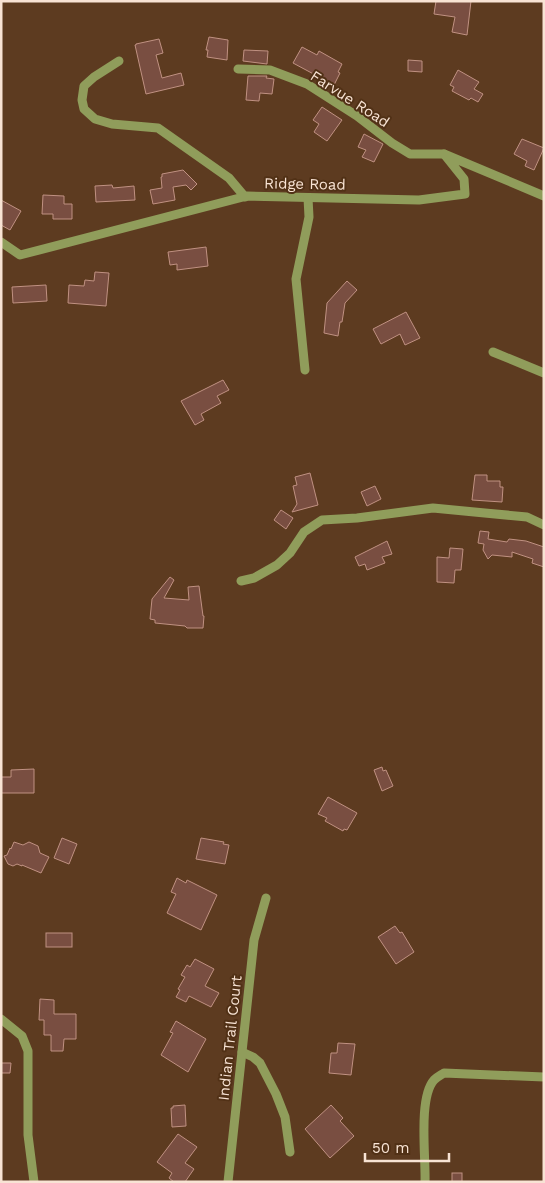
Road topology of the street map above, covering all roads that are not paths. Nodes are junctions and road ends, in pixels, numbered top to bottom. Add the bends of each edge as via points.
1 (119, 61) dead end
2 (238, 69) dead end
3 (444, 154) junction
4 (544, 196) edge
5 (245, 197) junction
6 (308, 198) junction
7 (1, 242) edge
8 (493, 352) dead end
9 (305, 370) dead end
10 (544, 373) edge
11 (544, 525) edge
12 (241, 581) dead end
13 (266, 898) dead end
14 (1, 1019) edge
15 (242, 1052) junction
16 (544, 1077) edge
17 (290, 1152) dead end
18 (34, 1182) edge
19 (228, 1182) edge
20 (425, 1182) edge

1 - 5 street via 84,86 84,109 94,119 112,124 158,128 229,178
2 - 3 street, Farvue Road via 270,70 306,84 410,154
3 - 4 street
3 - 6 street, Ridge Road via 464,179 465,194 419,200
5 - 6 street, Ridge Road
5 - 7 street, Ridge Road via 20,255
6 - 9 street via 309,217 296,279
8 - 10 street
11 - 12 street via 527,518 433,508 322,520 304,532 290,553 277,564 254,578
13 - 15 street, Indian Trail Court via 254,940
14 - 18 street via 22,1036 28,1051 28,1135
15 - 17 street via 260,1062 276,1094 285,1116
15 - 19 street, Indian Trail Court
16 - 20 street via 444,1074 435,1079 426,1102

